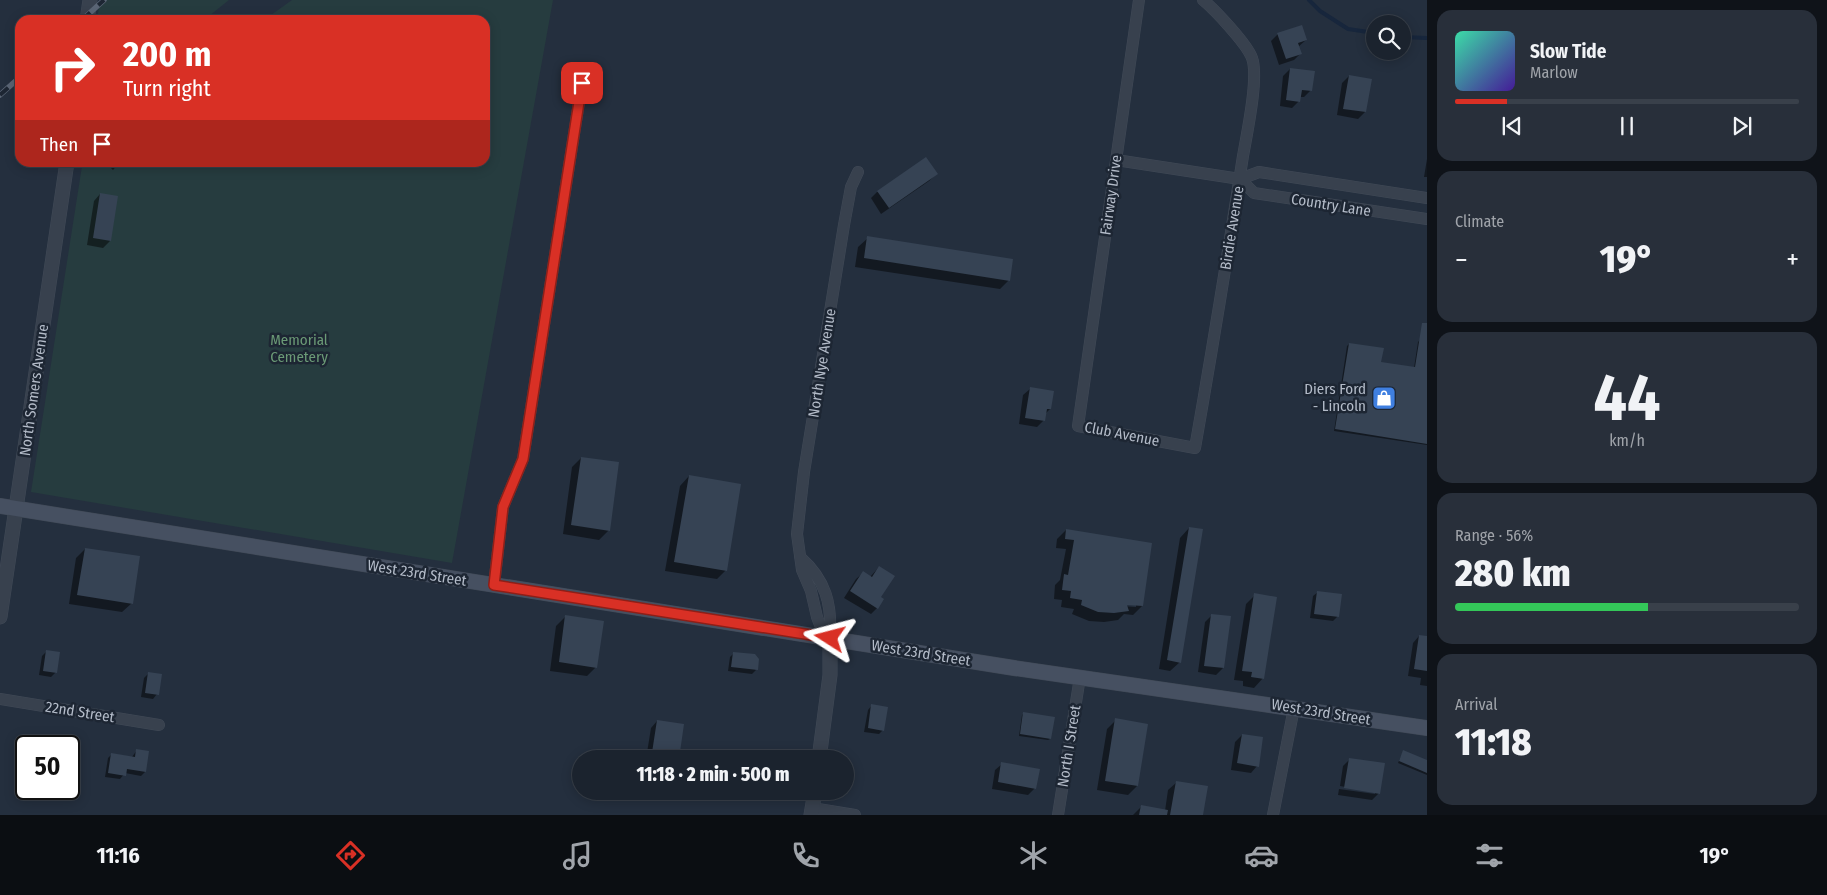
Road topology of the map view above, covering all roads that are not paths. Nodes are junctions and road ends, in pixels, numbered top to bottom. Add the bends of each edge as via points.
1 (90, 0) edge
2 (1139, 0) edge
3 (1203, 0) edge
4 (88, 15) edge
5 (582, 83) dead end
6 (1116, 160) junction
7 (66, 167) edge
8 (858, 172) dead end
9 (1240, 179) junction
10 (1427, 198) edge
11 (1427, 219) edge
12 (1083, 390) joint
13 (1171, 444) joint
14 (0, 506) edge
15 (16, 509) junction
16 (494, 585) junction
17 (0, 617) edge
18 (830, 638) junction
19 (1080, 677) junction
20 (0, 699) edge
21 (1294, 708) junction
22 (160, 725) dead end
23 (1427, 728) edge
24 (820, 750) edge
25 (812, 812) edge
26 (855, 815) edge
27 (1058, 815) edge
28 (1273, 815) edge

1 - 4 street
2 - 6 street, Fairway Drive
3 - 9 street, Birdie Avenue via 1252,57 1253,94
5 - 16 street via 523,459 503,507
6 - 9 street, Country Lane
6 - 12 street, Fairway Drive
7 - 15 street, North Somers Avenue
8 - 18 street, North Nye Avenue via 845,216 797,534 800,557 816,573 831,613
9 - 10 street, Country Lane via 1259,172
9 - 11 street, Country Lane via 1254,193
9 - 13 street, Birdie Avenue via 1196,448
12 - 13 street, Club Avenue via 1078,426
14 - 15 main road, West 23rd Street
15 - 16 main road, West 23rd Street
15 - 17 street, North Somers Avenue
16 - 18 main road, West 23rd Street
18 - 19 main road, West 23rd Street
18 - 24 street, North Nye Avenue via 830,675
19 - 21 main road, West 23rd Street
19 - 27 street, North I Street
20 - 22 street, 22nd Street
21 - 23 main road, West 23rd Street
21 - 28 street
25 - 26 street

